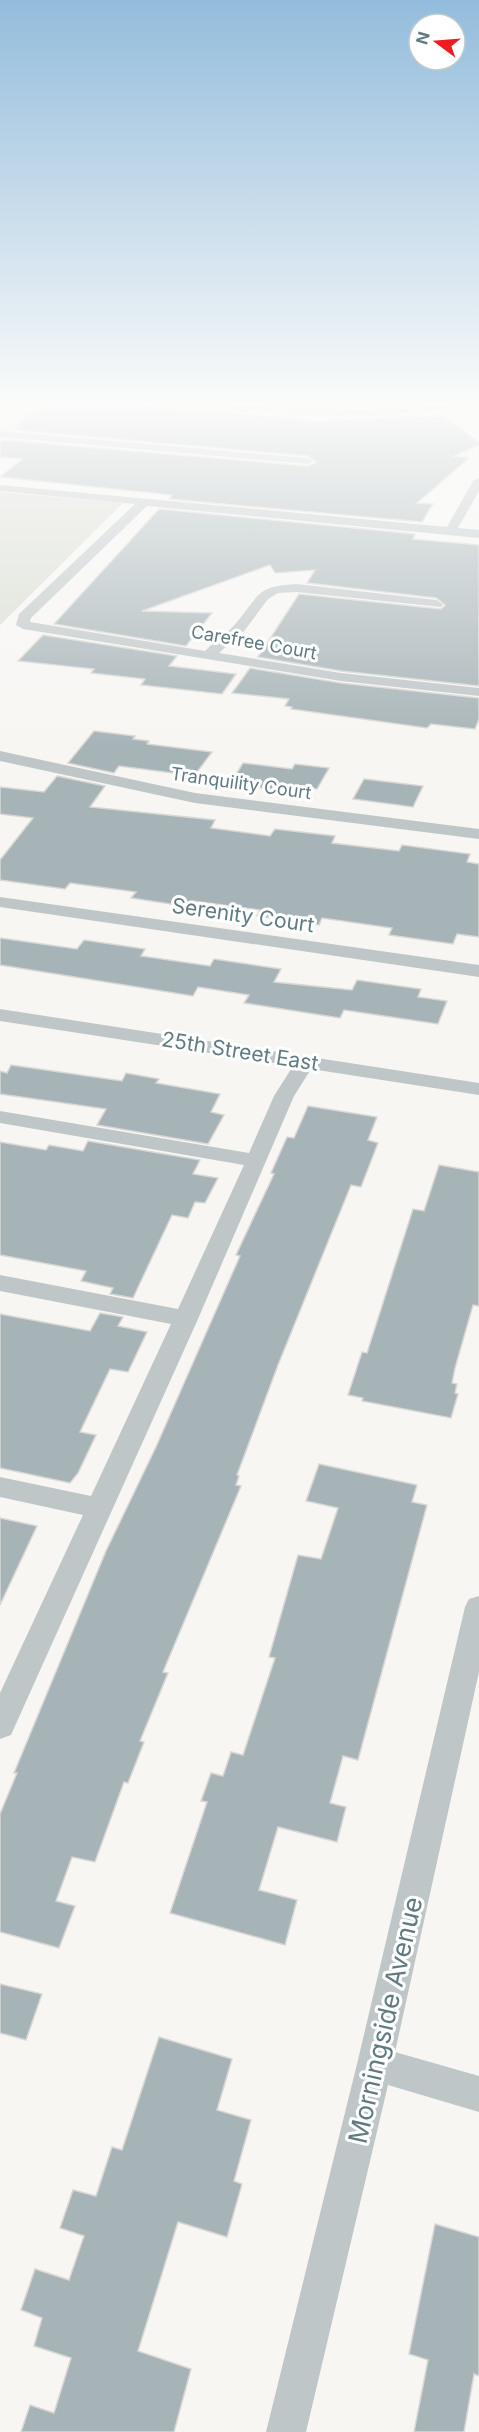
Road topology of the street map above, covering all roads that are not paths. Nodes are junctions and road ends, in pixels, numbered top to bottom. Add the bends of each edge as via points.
1 (126, 519) edge
2 (322, 519) edge
3 (457, 519) edge
4 (450, 532) junction
5 (479, 534) edge
6 (436, 604) dead end
7 (209, 654) junction
8 (479, 692) edge
9 (0, 756) edge
10 (479, 834) edge
11 (0, 902) edge
12 (479, 972) edge
13 (0, 1015) edge
14 (306, 1060) junction
15 (479, 1089) edge
16 (0, 1117) edge
17 (257, 1161) junction
18 (0, 1283) edge
19 (186, 1318) junction
20 (0, 1487) edge
21 (99, 1508) junction
22 (479, 1607) edge
23 (0, 1726) edge
24 (375, 2064) junction
25 (479, 2094) edge
26 (286, 2432) edge

1 - 7 street, Carefree Court via 24,617 23,625
2 - 4 street
3 - 4 street
4 - 5 street
6 - 7 street via 297,588 275,589 263,596 240,627
7 - 8 street, Carefree Court via 341,677
9 - 10 street, Tranquility Court via 195,798
11 - 12 street, Serenity Court
13 - 14 street, 25th Street East
14 - 15 street, 25th Street East
14 - 17 street via 284,1096
16 - 17 street
17 - 19 street
18 - 19 street
19 - 21 street
20 - 21 street
21 - 23 street
22 - 24 street, Morningside Avenue
24 - 25 street
24 - 26 street, Morningside Avenue

